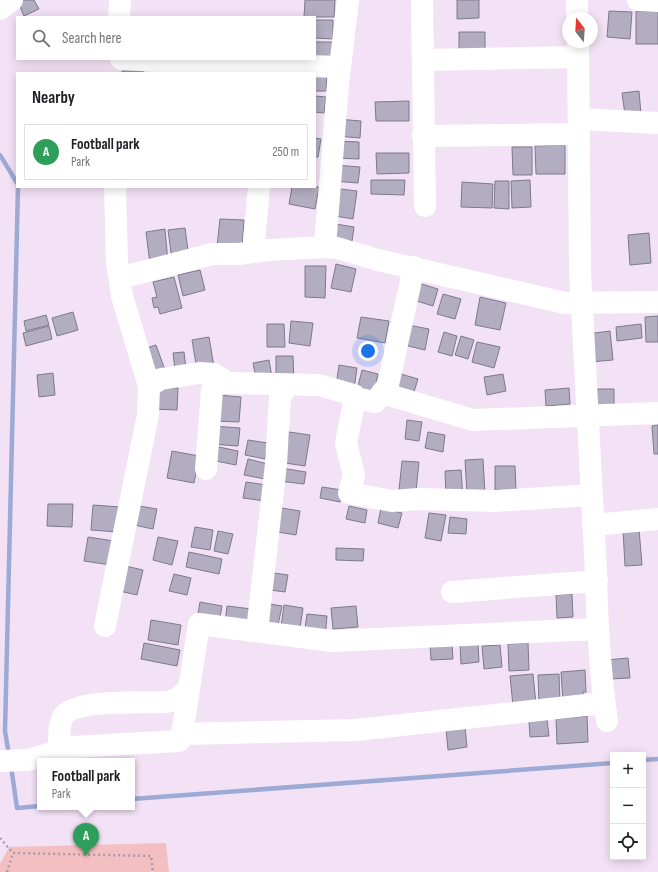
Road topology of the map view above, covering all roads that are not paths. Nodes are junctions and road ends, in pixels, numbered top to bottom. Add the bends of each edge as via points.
1 (12, 0) edge
2 (348, 0) edge
3 (422, 0) edge
4 (577, 0) edge
5 (638, 0) edge
6 (658, 1) edge
7 (0, 9) edge
8 (577, 12) edge
9 (578, 49) edge
10 (120, 60) edge
11 (138, 60) edge
12 (423, 60) junction
13 (340, 67) junction
14 (263, 71) edge
15 (118, 72) edge
16 (658, 123) edge
17 (579, 127) junction
18 (423, 136) junction
19 (115, 188) edge
20 (259, 188) edge
21 (425, 206) dead end
22 (325, 247) junction
23 (254, 252) junction
24 (414, 267) junction
25 (120, 278) junction
26 (658, 302) edge
27 (582, 303) junction
28 (223, 380) junction
29 (289, 384) junction
30 (149, 386) junction
31 (382, 393) junction
32 (355, 398) junction
33 (658, 412) edge
34 (588, 416) junction
35 (206, 469) dead end
36 (591, 495) junction
37 (658, 519) edge
38 (593, 525) junction
39 (596, 582) junction
40 (452, 592) dead end
41 (105, 626) dead end
42 (598, 629) junction
43 (257, 631) junction
44 (189, 688) junction
45 (182, 734) junction
46 (59, 752) junction
47 (2, 762) edge

1 - 7 street
2 - 13 street
3 - 12 street
4 - 8 street
5 - 6 street
9 - 12 street
9 - 17 street
10 - 15 street
11 - 14 street via 247,66
12 - 18 street
13 - 14 street via 276,66
13 - 22 street
16 - 17 street
17 - 18 street
17 - 27 street
18 - 21 street
19 - 25 street via 117,262
20 - 23 street
22 - 23 street
22 - 24 street
23 - 25 street via 212,254
24 - 27 street via 558,302
24 - 31 street via 388,385
25 - 30 street via 122,296
26 - 27 street
27 - 34 street
28 - 29 street via 228,383
28 - 30 street via 214,374 199,373 161,379
28 - 35 street via 212,390
29 - 32 street via 319,385 354,395
29 - 43 street via 280,396 276,464
30 - 41 street via 148,415
31 - 32 street via 375,402
31 - 34 street via 473,420
32 - 36 street via 346,443 354,475 349,493 392,501 494,501
33 - 34 street
34 - 36 street
36 - 38 street
37 - 38 street
38 - 39 street
39 - 40 street
39 - 42 street
42 - 43 street via 332,641
42 - 45 street via 605,712 356,730
43 - 44 street via 199,624
44 - 45 street
44 - 46 street via 177,699 167,702 98,704 68,710 62,718
45 - 46 street via 179,741 169,743 73,747
46 - 47 street via 28,760

